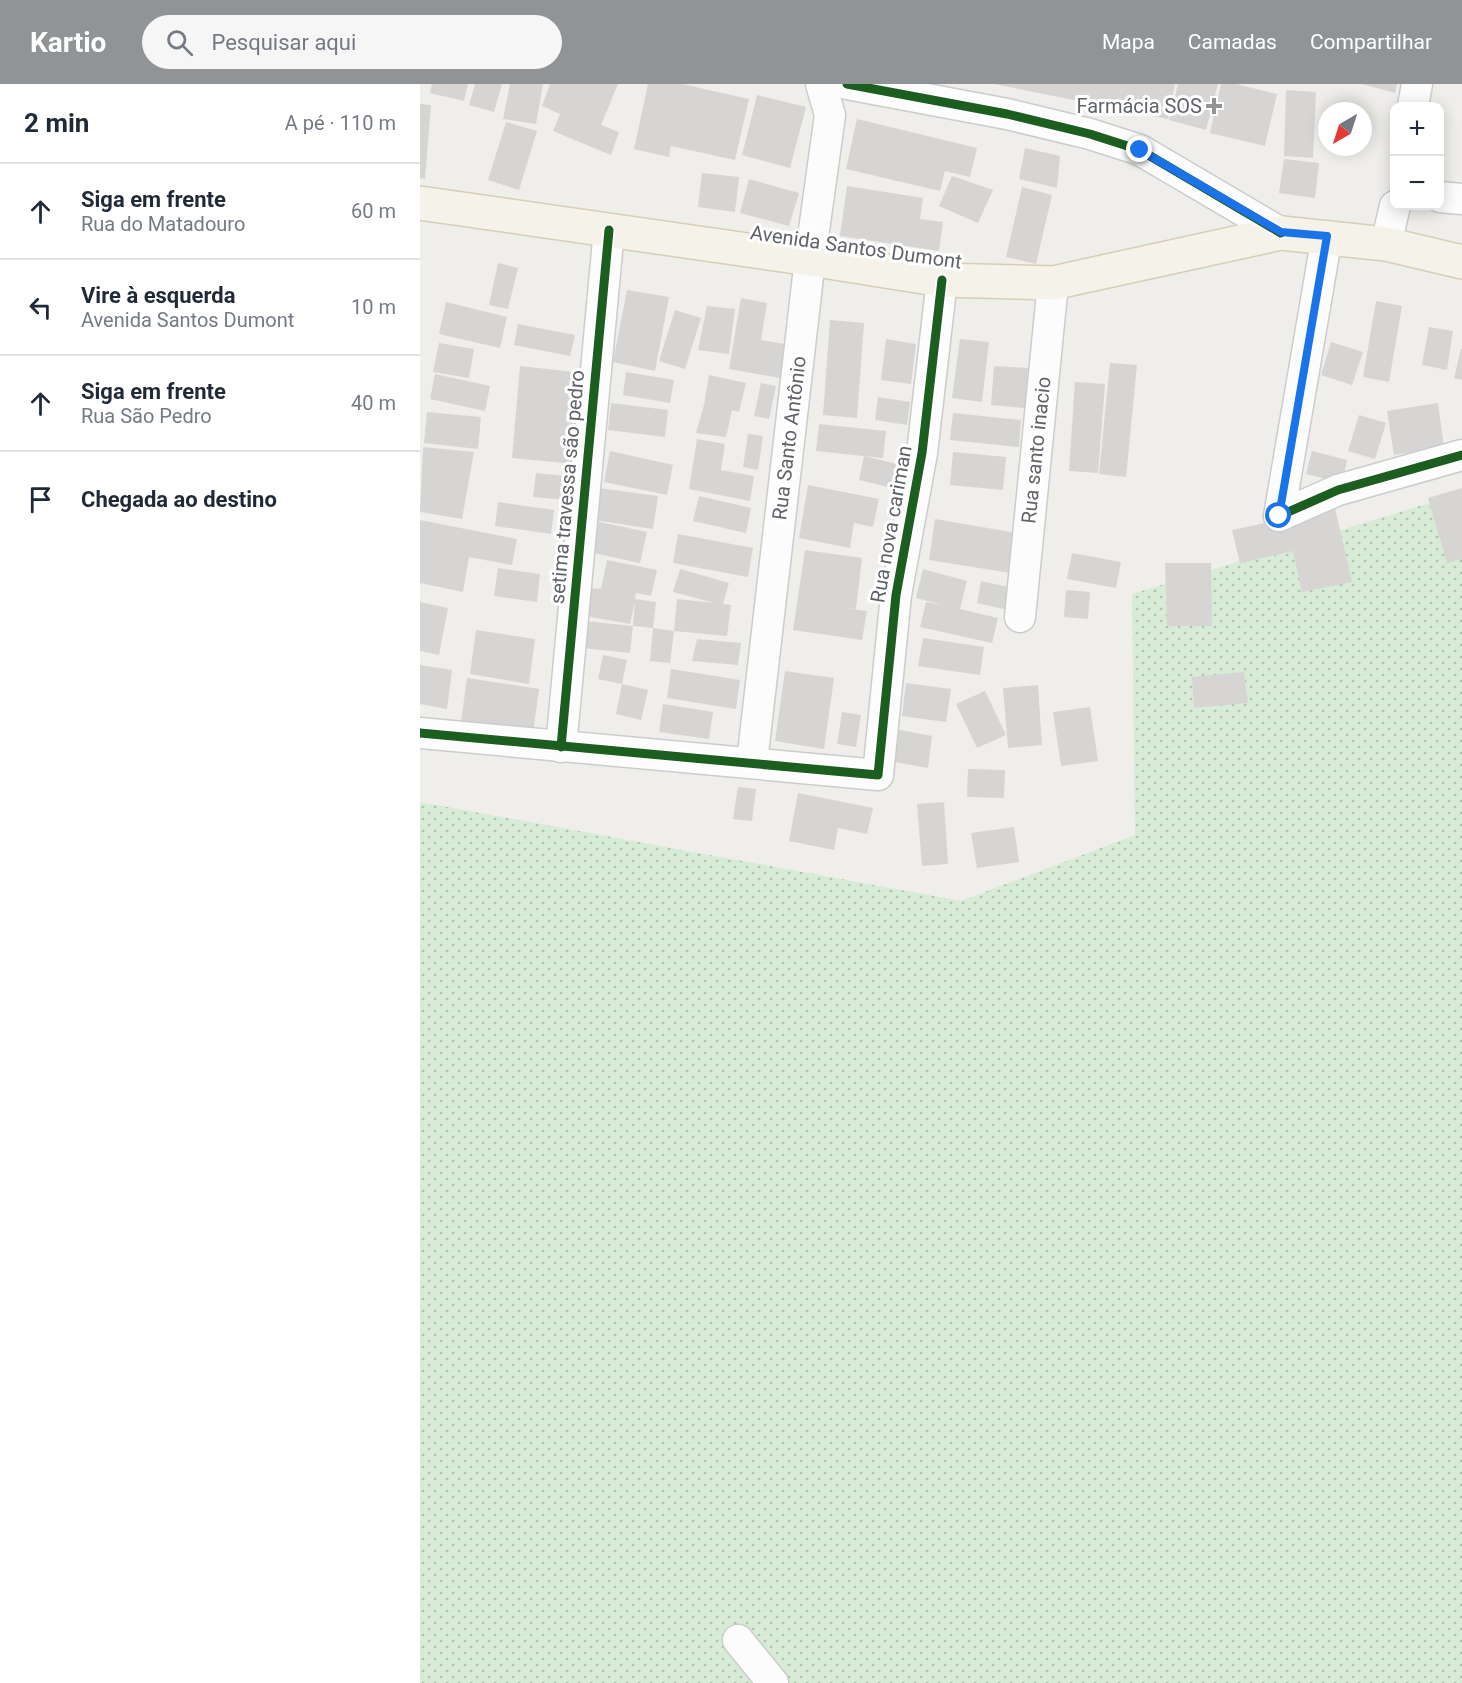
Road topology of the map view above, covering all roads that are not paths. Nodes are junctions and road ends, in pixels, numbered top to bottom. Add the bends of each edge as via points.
1 (821, 84) edge
2 (852, 84) edge
3 (1417, 84) edge
4 (1414, 102) edge
5 (830, 115) junction
6 (1444, 197) edge
7 (1462, 199) edge
8 (420, 203) edge
9 (1394, 210) edge
10 (609, 230) junction
11 (1281, 232) junction
12 (1327, 236) junction
13 (1386, 243) junction
14 (810, 259) junction
15 (1462, 262) edge
16 (942, 280) junction
17 (1053, 283) junction
18 (1462, 454) edge
19 (1020, 617) dead end
20 (420, 733) edge
21 (561, 747) junction
22 (752, 762) junction
23 (738, 1640) dead end
24 (773, 1683) edge

1 - 5 street, Rua Santo Antônio
2 - 5 street
2 - 11 street via 1007,114 1140,150
3 - 4 street
5 - 14 street, Rua Santo Antônio
6 - 7 street
8 - 10 main road, Avenida Santos Dumont
9 - 13 street
10 - 14 main road, Avenida Santos Dumont
10 - 21 street, setima travessa são pedro
11 - 12 main road, Avenida Santos Dumont
11 - 17 main road, Avenida Santos Dumont
12 - 13 main road, Avenida Santos Dumont
12 - 18 street via 1279,516 1338,490
13 - 15 main road, Avenida Santos Dumont
14 - 16 main road, Avenida Santos Dumont
14 - 22 street, Rua Santo Antônio
16 - 17 main road, Avenida Santos Dumont
16 - 22 street, Rua nova cariman via 922,453 896,595 878,775
17 - 19 street, Rua santo inacio
20 - 21 street
21 - 22 street
23 - 24 street

